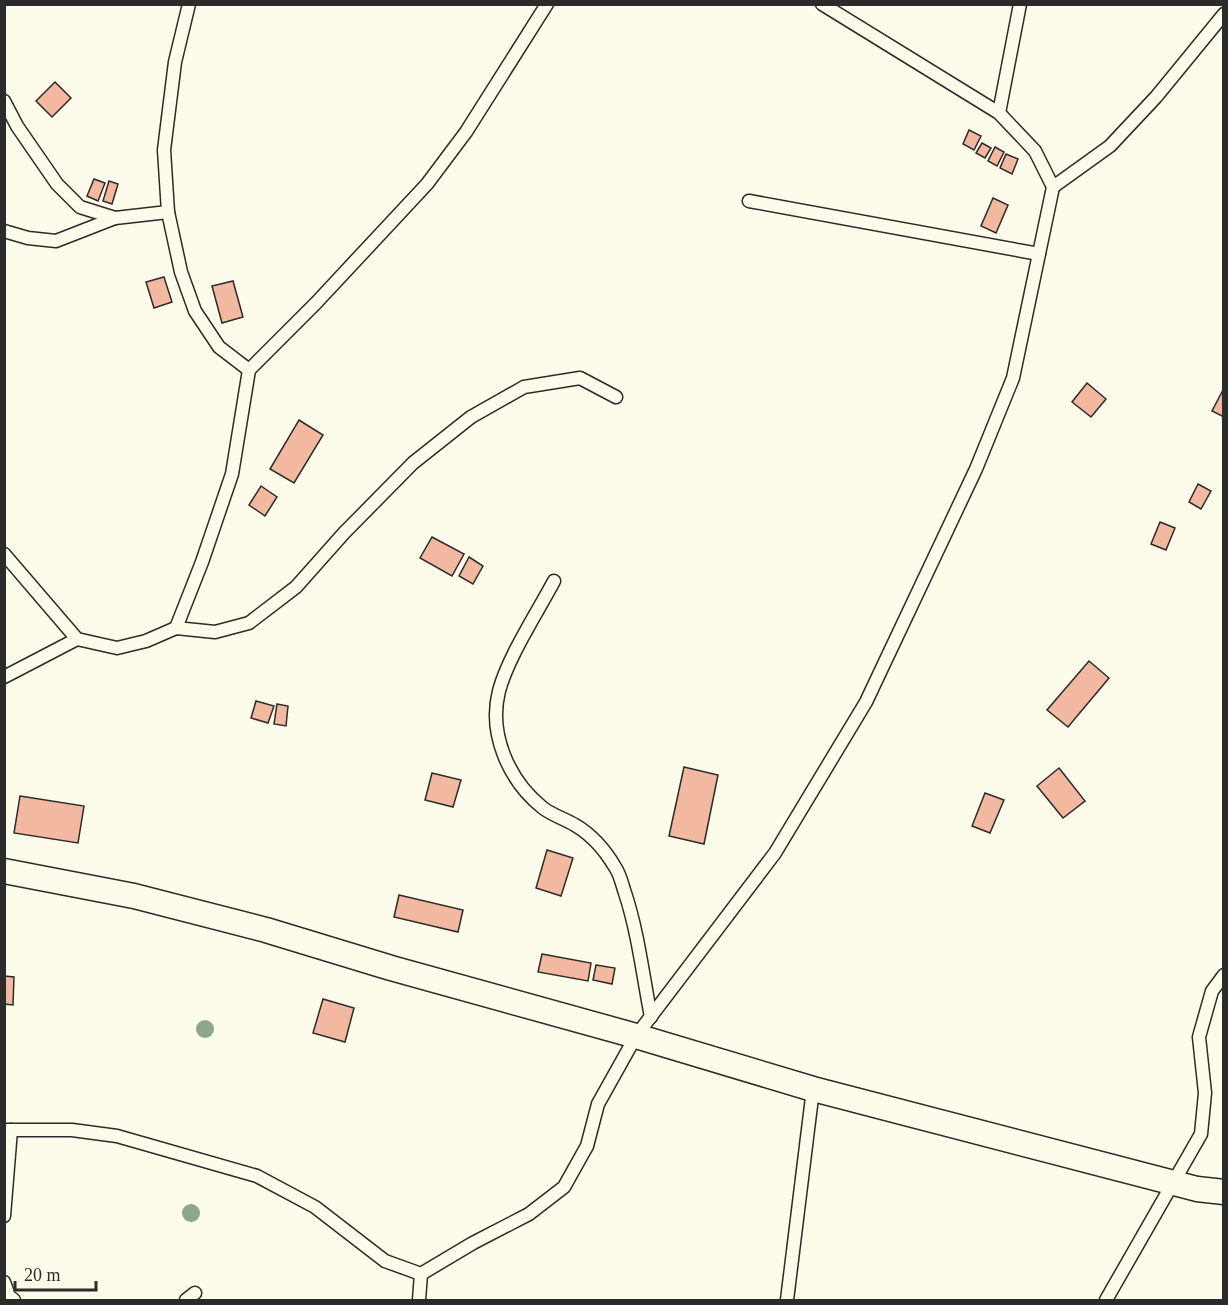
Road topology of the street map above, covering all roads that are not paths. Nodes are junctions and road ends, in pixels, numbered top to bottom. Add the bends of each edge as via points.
1 (189, 4) edge
2 (547, 4) edge
3 (822, 4) edge
4 (1020, 4) edge
5 (1224, 14) edge
6 (4, 101) edge
7 (999, 113) junction
8 (1053, 187) junction
9 (750, 201) dead end
10 (168, 212) junction
11 (115, 218) junction
12 (4, 231) edge
13 (1039, 254) junction
14 (249, 370) junction
15 (615, 397) dead end
16 (4, 554) edge
17 (554, 581) dead end
18 (176, 628) junction
19 (77, 639) junction
20 (4, 677) edge
21 (4, 871) edge
22 (1224, 975) edge
23 (651, 1017) junction
24 (636, 1036) junction
25 (813, 1089) junction
26 (8, 1130) edge
27 (1174, 1182) junction
28 (1224, 1192) edge
29 (4, 1216) edge
30 (421, 1274) junction
31 (4, 1281) edge
32 (14, 1300) edge
33 (419, 1300) edge
34 (787, 1300) edge
35 (1106, 1300) edge

1 - 10 lane via 175,62 164,150
2 - 14 lane via 466,132 427,184
3 - 7 lane
4 - 7 lane
5 - 8 lane via 1110,146
6 - 11 lane via 16,126 57,184 80,207
7 - 8 lane via 1035,151
8 - 13 lane
9 - 13 lane
10 - 11 lane
10 - 14 lane via 181,272 195,311 219,347
11 - 12 lane via 56,241
13 - 23 lane via 1013,378 866,702 775,853
14 - 18 lane via 232,474
15 - 18 lane via 580,378 524,387 471,417 413,462 296,587 249,623 215,632
16 - 19 lane
17 - 23 lane via 508,667 499,692 499,744 525,792 544,810 576,825 598,842 617,869 630,908
18 - 19 lane via 117,648
19 - 20 lane
21 - 24 street via 134,896 266,930
22 - 27 lane via 1212,991 1199,1036 1205,1093 1201,1134
23 - 24 lane
24 - 25 street
24 - 30 lane via 598,1104 587,1146 564,1187 529,1214
25 - 27 street
25 - 34 lane
26 - 29 lane
26 - 30 lane via 72,1130 117,1136 257,1176 315,1207 385,1261
27 - 28 street
27 - 35 lane
30 - 33 lane
31 - 32 lane

